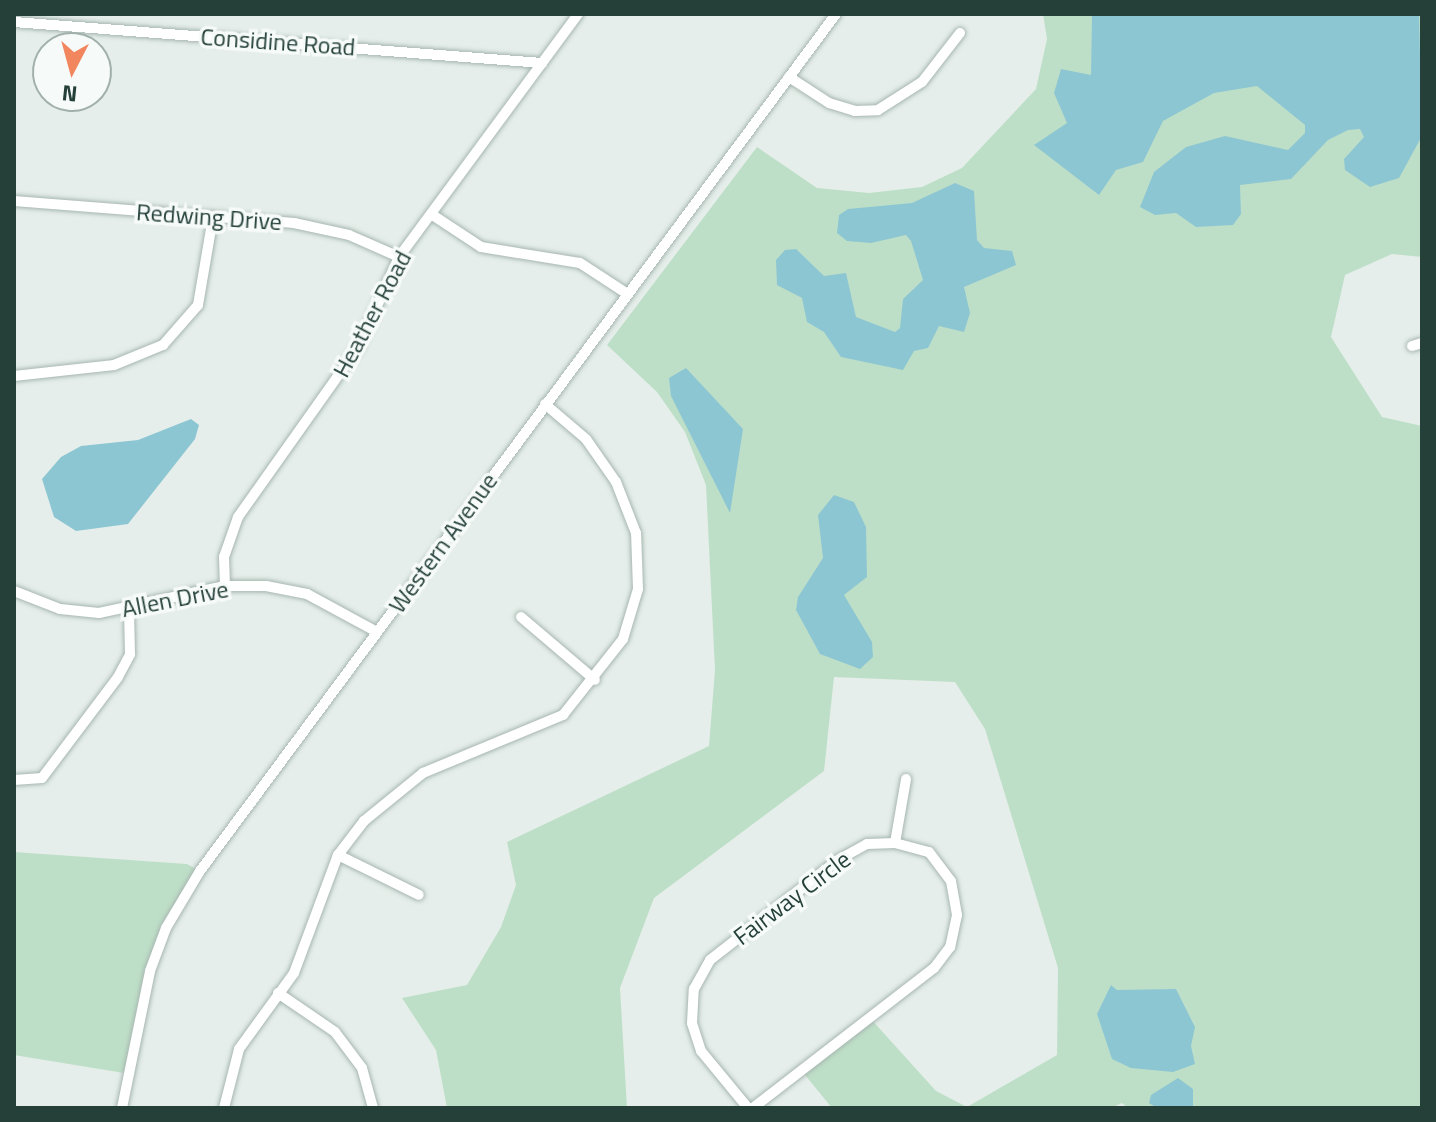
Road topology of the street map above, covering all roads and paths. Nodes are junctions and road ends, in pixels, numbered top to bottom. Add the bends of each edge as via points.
1 (578, 14) edge
2 (836, 14) edge
3 (14, 22) edge
4 (960, 33) dead end
5 (542, 63) junction
6 (789, 77) junction
7 (14, 201) edge
8 (431, 214) junction
9 (213, 217) junction
10 (399, 257) junction
11 (626, 293) junction
12 (14, 376) edge
13 (545, 404) junction
14 (225, 586) junction
15 (14, 591) edge
16 (129, 610) junction
17 (521, 617) dead end
18 (377, 632) junction
19 (595, 680) junction
20 (906, 779) dead end
21 (14, 780) edge
22 (895, 843) junction
23 (338, 855) junction
24 (419, 895) dead end
25 (278, 993) junction
26 (122, 1108) edge
27 (224, 1108) edge
28 (373, 1108) edge
29 (750, 1108) edge

1 - 5 street, Heather Road
2 - 6 street, Western Avenue
3 - 5 street, Considine Road
4 - 6 street via 922,82 878,110 855,111 829,103
5 - 8 street, Heather Road
6 - 11 street, Western Avenue
7 - 9 street, Redwing Drive
8 - 10 street, Heather Road
8 - 11 street via 481,247 580,263
9 - 10 street, Redwing Drive via 322,227
9 - 12 street via 198,305 163,345 114,365
10 - 14 street, Heather Road via 359,346 238,517 224,557
11 - 13 street, Western Avenue
13 - 18 street, Western Avenue
13 - 19 street via 586,439 616,482 636,533 638,589 623,639
14 - 16 street, Allen Drive
14 - 18 street, Allen Drive via 307,594
15 - 16 street, Allen Drive via 60,609
16 - 21 street via 130,654 118,677 42,778
17 - 19 street
18 - 26 street, Western Avenue via 200,871 166,928 150,971
19 - 23 street via 563,715 405,784 364,821
20 - 22 street
22 - 29 street, Fairway Circle via 867,844 838,860 710,960 694,989 692,1023 701,1051
22 - 29 street, Fairway Circle via 929,852 951,881 957,915 950,947 934,968
23 - 24 street
23 - 25 street via 305,949
25 - 27 street via 239,1049
25 - 28 street via 335,1032 362,1068

